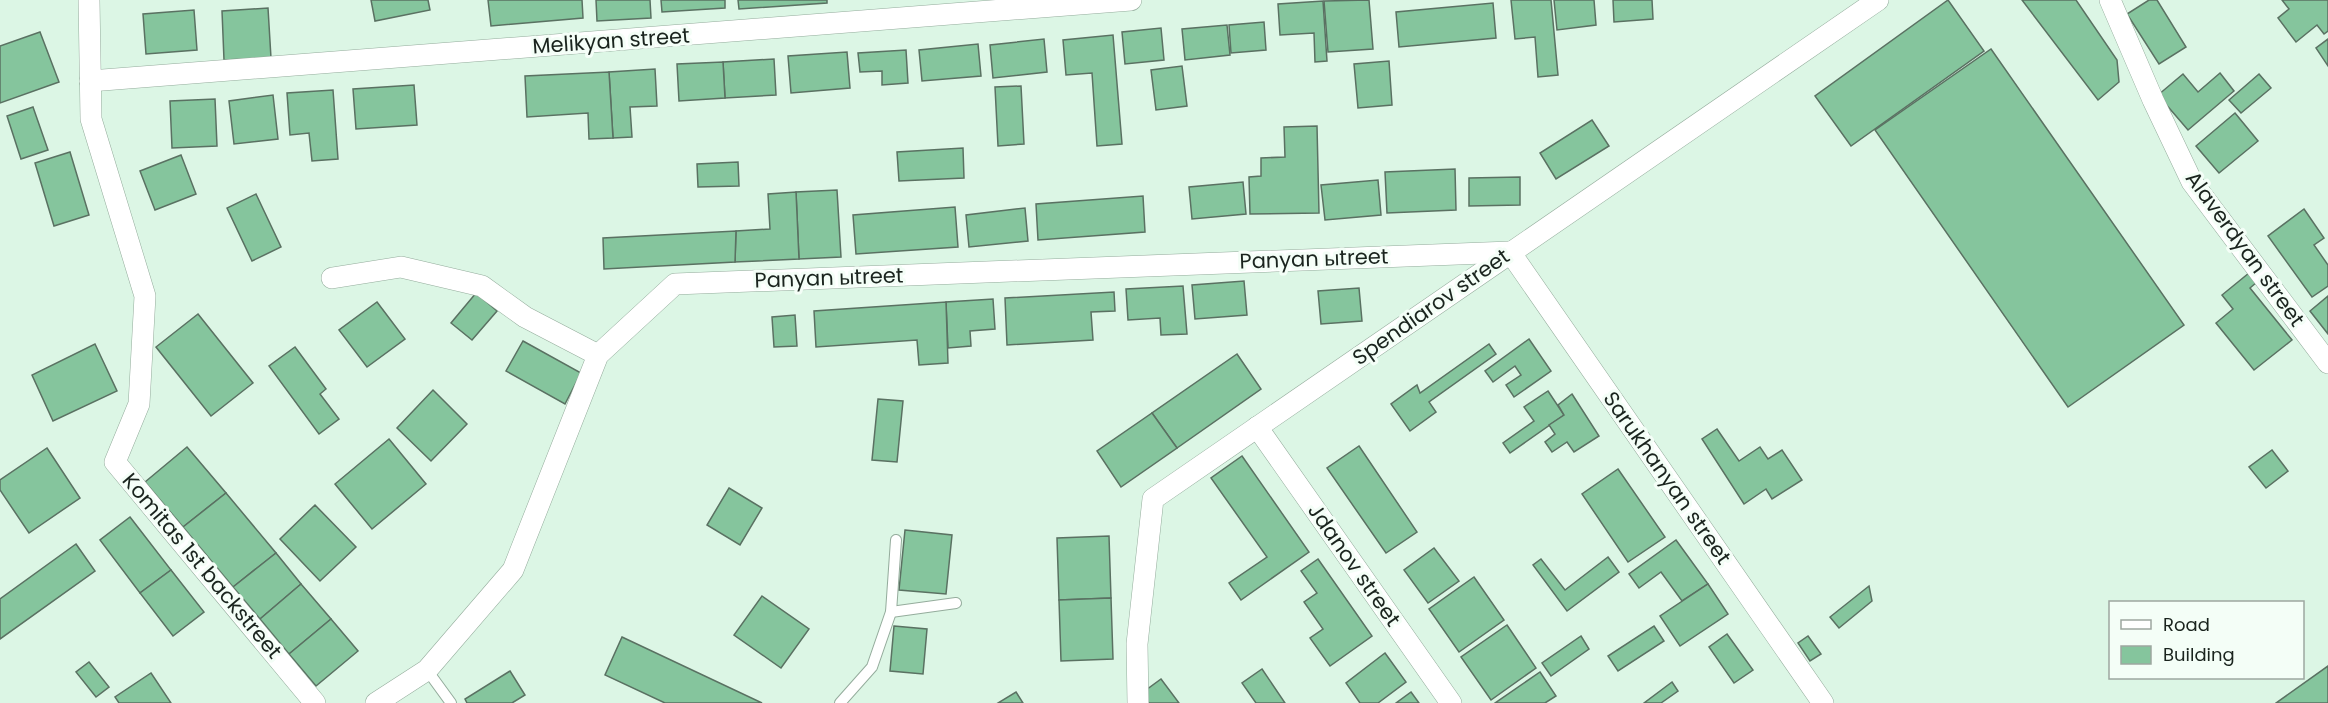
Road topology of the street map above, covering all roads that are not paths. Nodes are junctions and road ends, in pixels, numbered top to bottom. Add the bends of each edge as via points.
1 (90, 0) edge
2 (1131, 0) edge
3 (1878, 0) edge
4 (2110, 0) edge
5 (90, 81) junction
6 (1510, 252) junction
7 (332, 278) dead end
8 (598, 355) junction
9 (2328, 363) edge
10 (1257, 427) junction
11 (896, 540) dead end
12 (956, 603) dead end
13 (891, 612) junction
14 (427, 670) junction
15 (315, 703) edge
16 (376, 703) edge
17 (451, 703) edge
18 (840, 703) edge
19 (1138, 703) edge
20 (1451, 703) edge
21 (1823, 703) edge

1 - 5 street, Komitas 1st backstreet
2 - 5 street, Melikyan street
3 - 6 street, Spendiarov street
4 - 9 street, Alaverdyan street via 2192,182
5 - 15 street, Komitas 1st backstreet via 91,119 145,296 139,404 115,462
6 - 8 street, Panyan ыtreet via 675,284
6 - 10 street, Spendiarov street
6 - 21 street, Sarukhanyan street
7 - 8 street via 401,267 482,286 525,316
8 - 14 street, Panyan ыtreet via 513,570
10 - 19 street, Spendiarov street via 1154,499 1137,644
10 - 20 street, Jdanov street
11 - 13 lane
12 - 13 lane
13 - 18 lane via 872,667
14 - 16 street, Panyan ыtreet
14 - 17 lane

